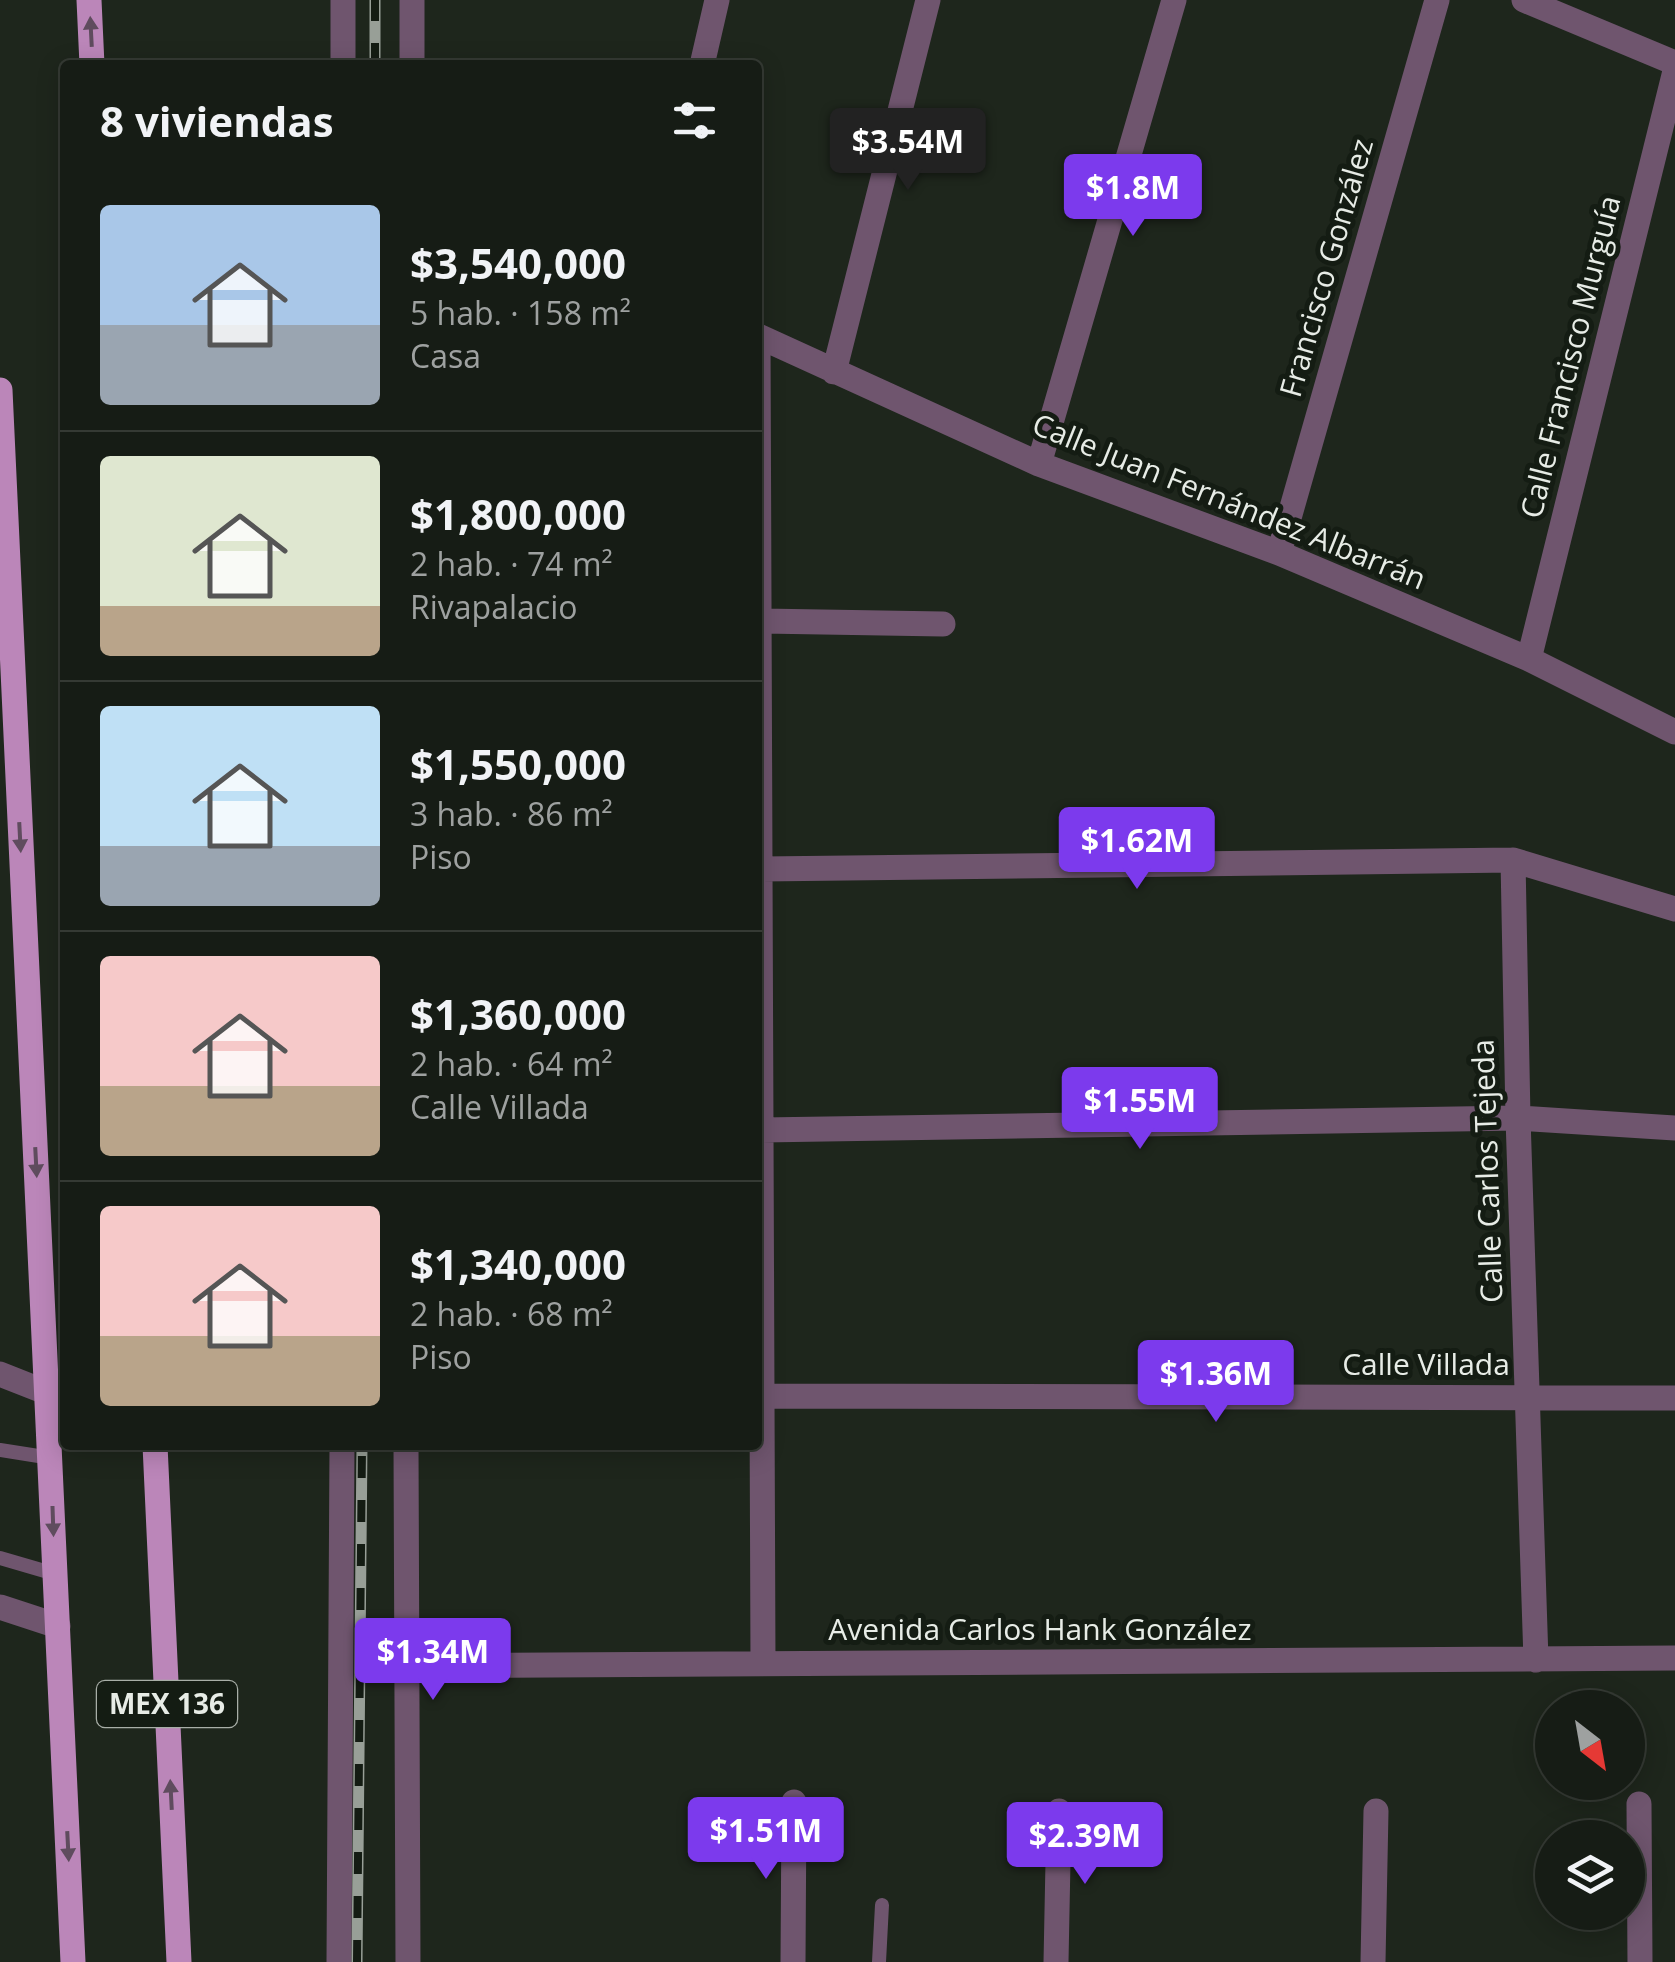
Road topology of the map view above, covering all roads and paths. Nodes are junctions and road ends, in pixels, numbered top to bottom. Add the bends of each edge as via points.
1 (90, 0) edge
2 (343, 0) edge
3 (412, 0) edge
4 (717, 0) edge
5 (928, 0) edge
6 (1174, 0) edge
7 (1437, 0) edge
8 (1524, 0) edge
9 (92, 60) edge
10 (343, 60) edge
11 (412, 60) edge
12 (703, 60) edge
13 (1675, 63) edge
14 (1675, 71) edge
15 (762, 339) edge
16 (834, 372) junction
17 (0, 390) edge
18 (1039, 464) junction
19 (1279, 553) junction
20 (4, 556) edge
21 (762, 621) edge
22 (943, 624) dead end
23 (1529, 659) junction
24 (7, 725) edge
25 (1675, 732) edge
26 (1513, 860) junction
27 (762, 869) edge
28 (1675, 909) edge
29 (1518, 1118) junction
30 (1675, 1128) edge
31 (762, 1130) edge
32 (0, 1374) edge
33 (48, 1393) junction
34 (762, 1396) edge
35 (1527, 1398) junction
36 (1675, 1398) edge
37 (0, 1450) edge
38 (155, 1450) edge
39 (342, 1450) edge
40 (406, 1450) edge
41 (760, 1450) edge
42 (50, 1458) junction
43 (0, 1558) edge
44 (55, 1574) junction
45 (0, 1607) edge
46 (58, 1626) junction
47 (1675, 1658) edge
48 (1536, 1660) junction
49 (762, 1663) junction
50 (405, 1666) junction
51 (794, 1802) dead end
52 (1639, 1804) dead end
53 (1060, 1811) dead end
54 (1376, 1812) dead end
55 (882, 1905) dead end
56 (73, 1962) edge
57 (179, 1962) edge
58 (340, 1962) edge
59 (408, 1962) edge
60 (793, 1962) edge
61 (879, 1962) edge
62 (1056, 1962) edge
63 (1373, 1962) edge
64 (1640, 1962) edge

9 -> 1 main road
2 - 10 street
3 - 11 street
4 - 12 street
5 - 16 street
6 - 18 street
7 - 19 street, Francisco González
8 - 13 street
14 - 23 street, Calle Francisco Murguía
15 - 16 street, Calle Juan Fernández Albarrán
16 - 18 street, Calle Juan Fernández Albarrán
17 - 20 main road, MEX 136
18 - 19 street, Calle Juan Fernández Albarrán
19 - 23 street, Calle Juan Fernández Albarrán
20 - 24 main road, MEX 136
21 - 22 street
23 - 25 street, Calle Juan Fernández Albarrán
24 -> 33 main road, MEX 136
26 - 27 street
26 - 28 street
26 - 29 street, Calle Carlos Tejeda
29 - 30 street
29 - 31 street
29 - 35 street, Calle Carlos Tejeda
32 - 33 street
33 - 42 main road, MEX 136
34 - 35 street, Calle Villada
35 - 36 street, Calle Villada
35 - 48 street, Calle Carlos Tejeda
37 - 42 lane
57 -> 38 main road, MEX 136
39 - 58 street
40 - 50 street
41 - 49 street
42 -> 44 main road, MEX 136
43 - 44 lane
44 - 46 main road, MEX 136
45 - 46 street
46 -> 56 main road, MEX 136
47 - 48 street, Avenida Carlos Hank González
48 - 49 street, Avenida Carlos Hank González
49 - 50 street, Avenida Carlos Hank González
50 - 59 street
51 - 60 street
52 - 64 street
53 - 62 street
54 - 63 street
55 - 61 lane

